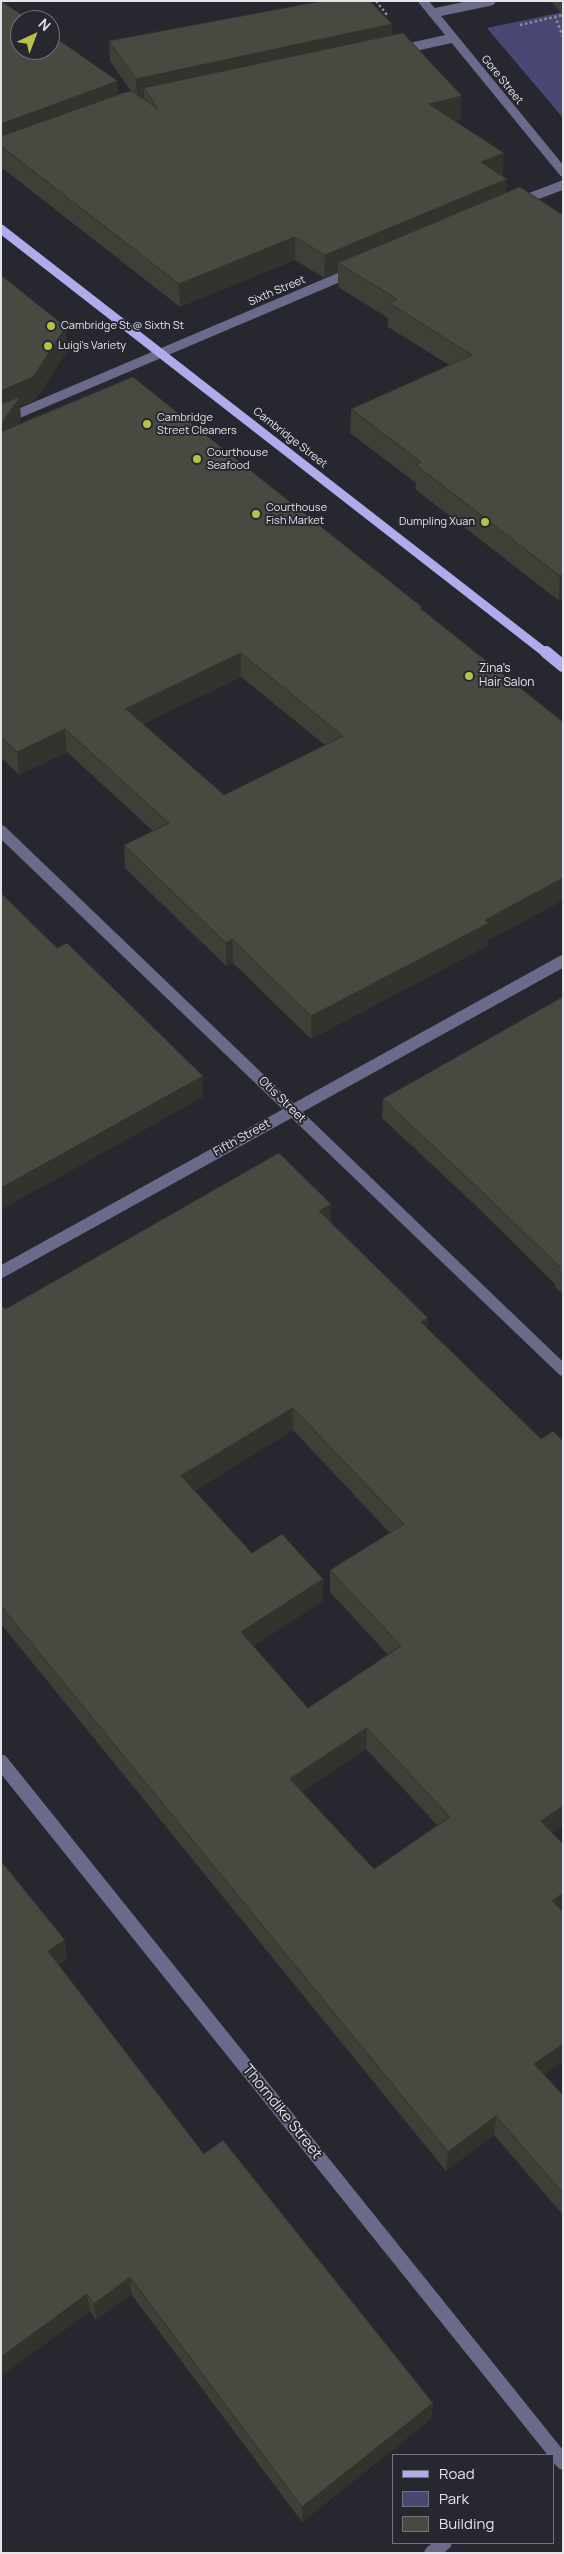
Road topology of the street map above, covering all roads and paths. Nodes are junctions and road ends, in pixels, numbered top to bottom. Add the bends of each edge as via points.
1 (423, 1) edge
2 (491, 1) edge
3 (433, 13) junction
4 (556, 16) dead end
5 (563, 37) edge
6 (453, 38) junction
7 (386, 53) edge
8 (563, 172) edge
9 (563, 185) edge
10 (510, 205) edge
11 (1, 229) edge
12 (364, 267) edge
13 (161, 353) junction
14 (1, 420) edge
15 (563, 666) edge
16 (1, 831) edge
17 (563, 961) edge
18 (292, 1110) junction
19 (1, 1272) edge
20 (563, 1370) edge
21 (1, 1762) edge
22 (558, 2454) edge
23 (443, 2544) edge
24 (432, 2553) edge

1 - 3 street, Gore Street
2 - 3 street
3 - 6 street, Gore Street
4 - 5 path
6 - 7 street
6 - 8 street, Gore Street
9 - 10 street
11 - 13 main road, Cambridge Street
12 - 13 street, Sixth Street
13 - 14 street, Sixth Street
13 - 15 main road, Cambridge Street
16 - 18 street, Otis Street
17 - 18 street, Fifth Street
18 - 19 street, Fifth Street
18 - 20 street, Otis Street
21 - 22 street, Thorndike Street
23 - 24 street

